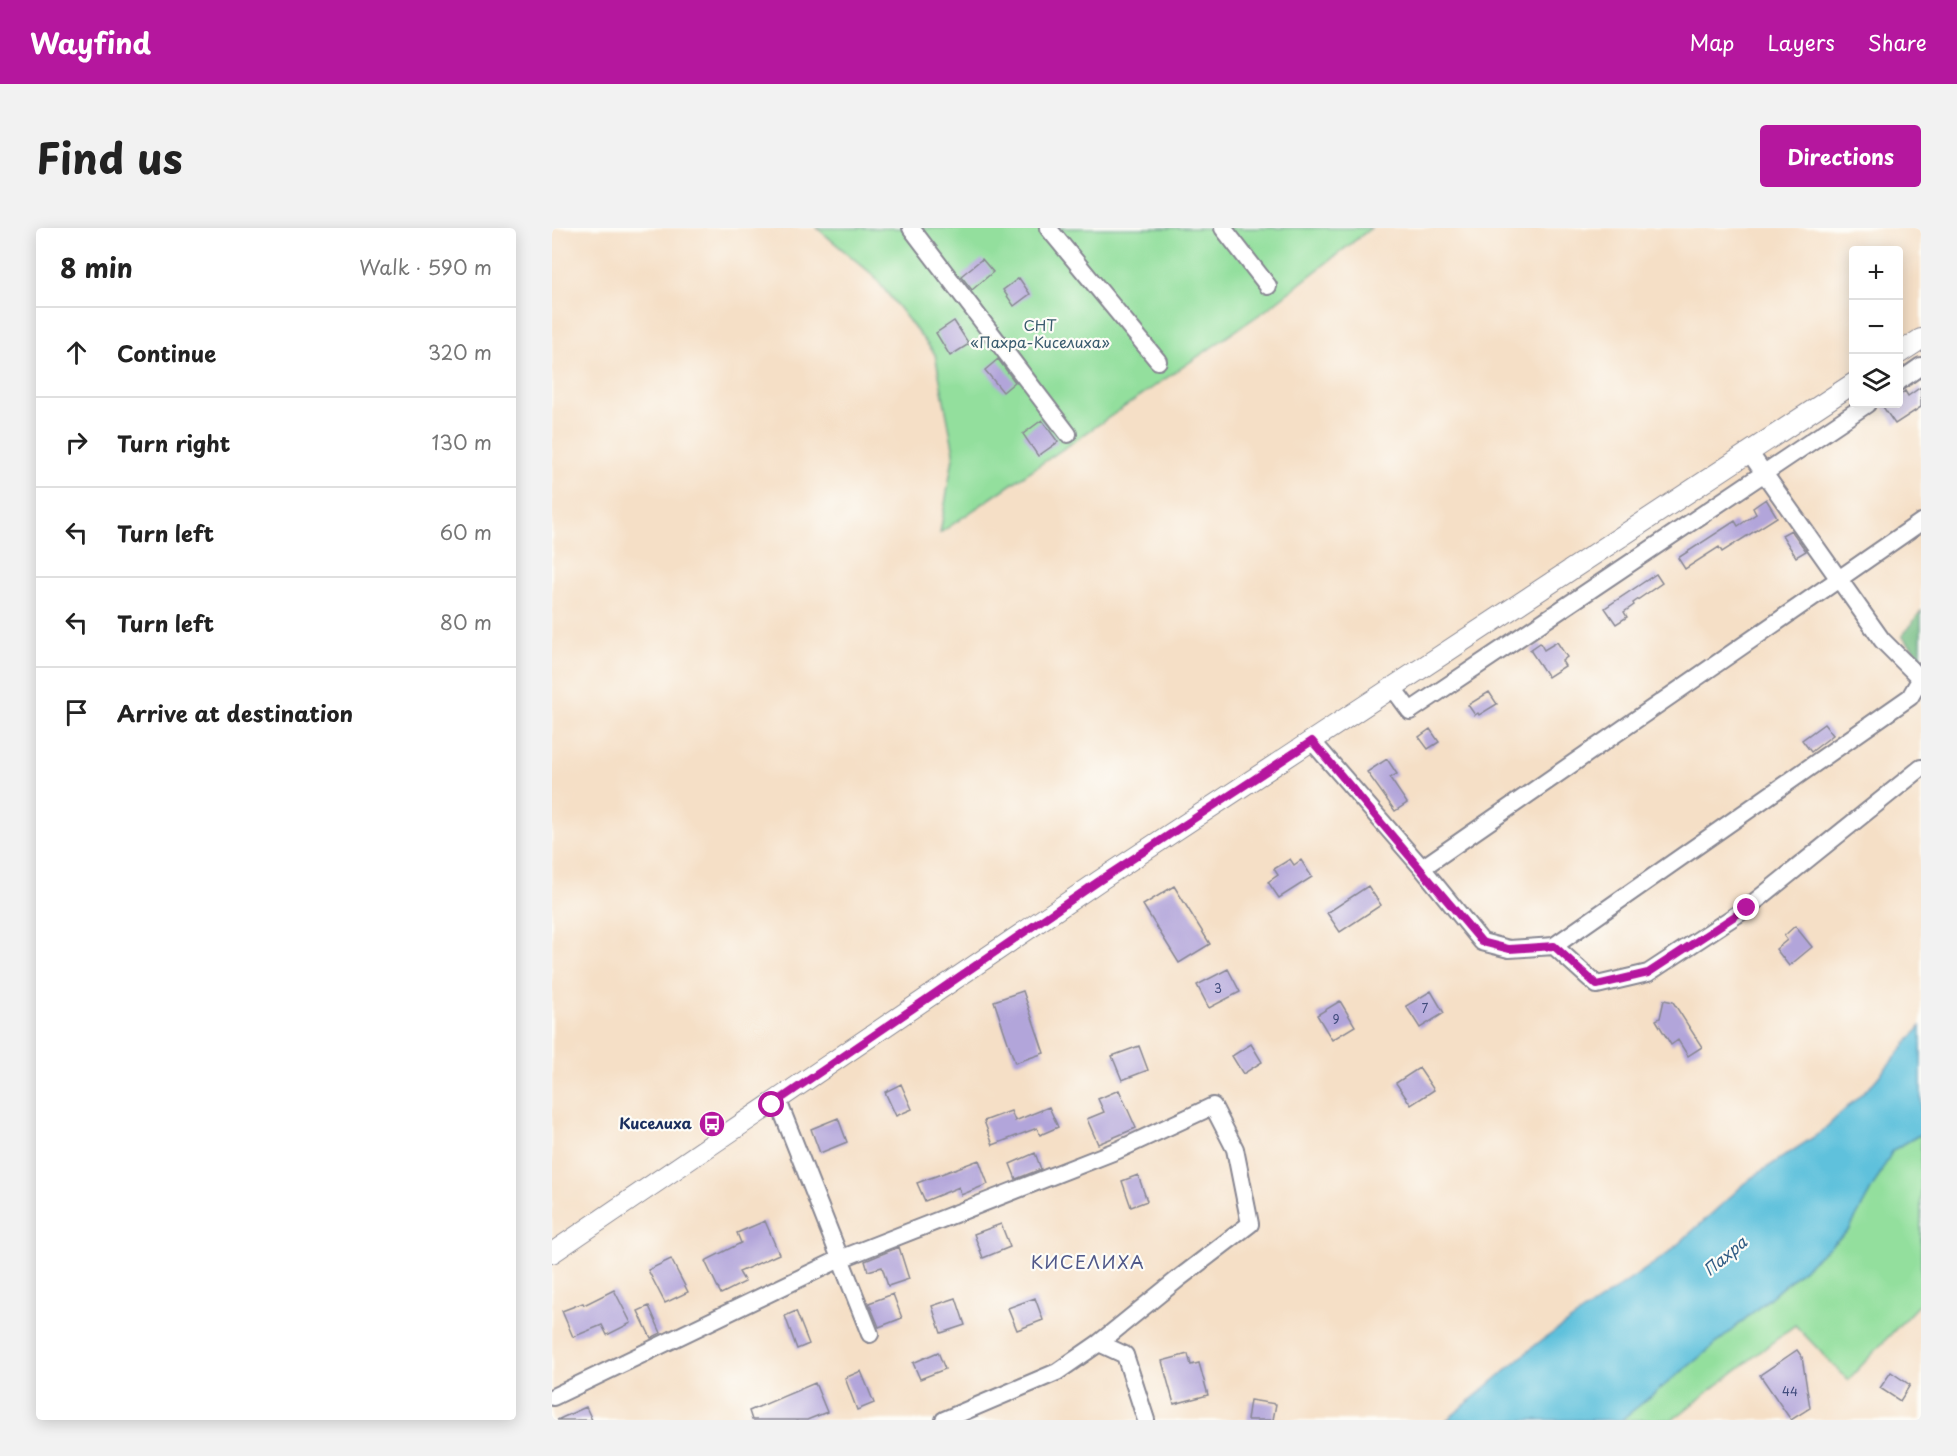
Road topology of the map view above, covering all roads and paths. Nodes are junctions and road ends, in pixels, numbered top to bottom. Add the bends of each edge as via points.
1 (911, 228) edge
2 (1048, 228) edge
3 (1223, 228) edge
4 (1268, 286) dead end
5 (1921, 339) edge
6 (1903, 351) edge
7 (1158, 361) dead end
8 (1921, 366) edge
9 (1903, 379) edge
10 (1849, 386) edge
11 (1861, 408) edge
12 (1068, 434) dead end
13 (1749, 452) junction
14 (1765, 474) junction
15 (1921, 522) edge
16 (1839, 579) junction
17 (1921, 679) edge
18 (1393, 688) junction
19 (1312, 741) junction
20 (1921, 768) edge
21 (1422, 868) junction
22 (1554, 946) junction
23 (778, 1101) junction
24 (552, 1254) edge
25 (840, 1259) junction
26 (870, 1334) dead end
27 (1099, 1344) junction
28 (554, 1396) dead end
29 (944, 1420) edge
30 (1146, 1420) edge

1 - 12 street
2 - 7 street
3 - 4 street
5 - 6 street
8 - 9 street
10 - 13 street
11 - 14 street
13 - 14 street
13 - 18 street
14 - 16 street
14 - 18 street via 1410,711
15 - 16 street
16 - 17 street via 1882,640
16 - 21 street
17 - 22 street via 1910,697
18 - 19 street
19 - 21 street
19 - 23 street
20 - 22 street via 1747,908 1648,973 1597,985
21 - 22 street via 1482,942 1509,949
23 - 24 street
23 - 25 street
25 - 26 street
25 - 27 street via 1118,1150 1213,1106 1235,1149 1250,1224
25 - 28 street
27 - 29 street via 1057,1372
27 - 30 street via 1125,1355

